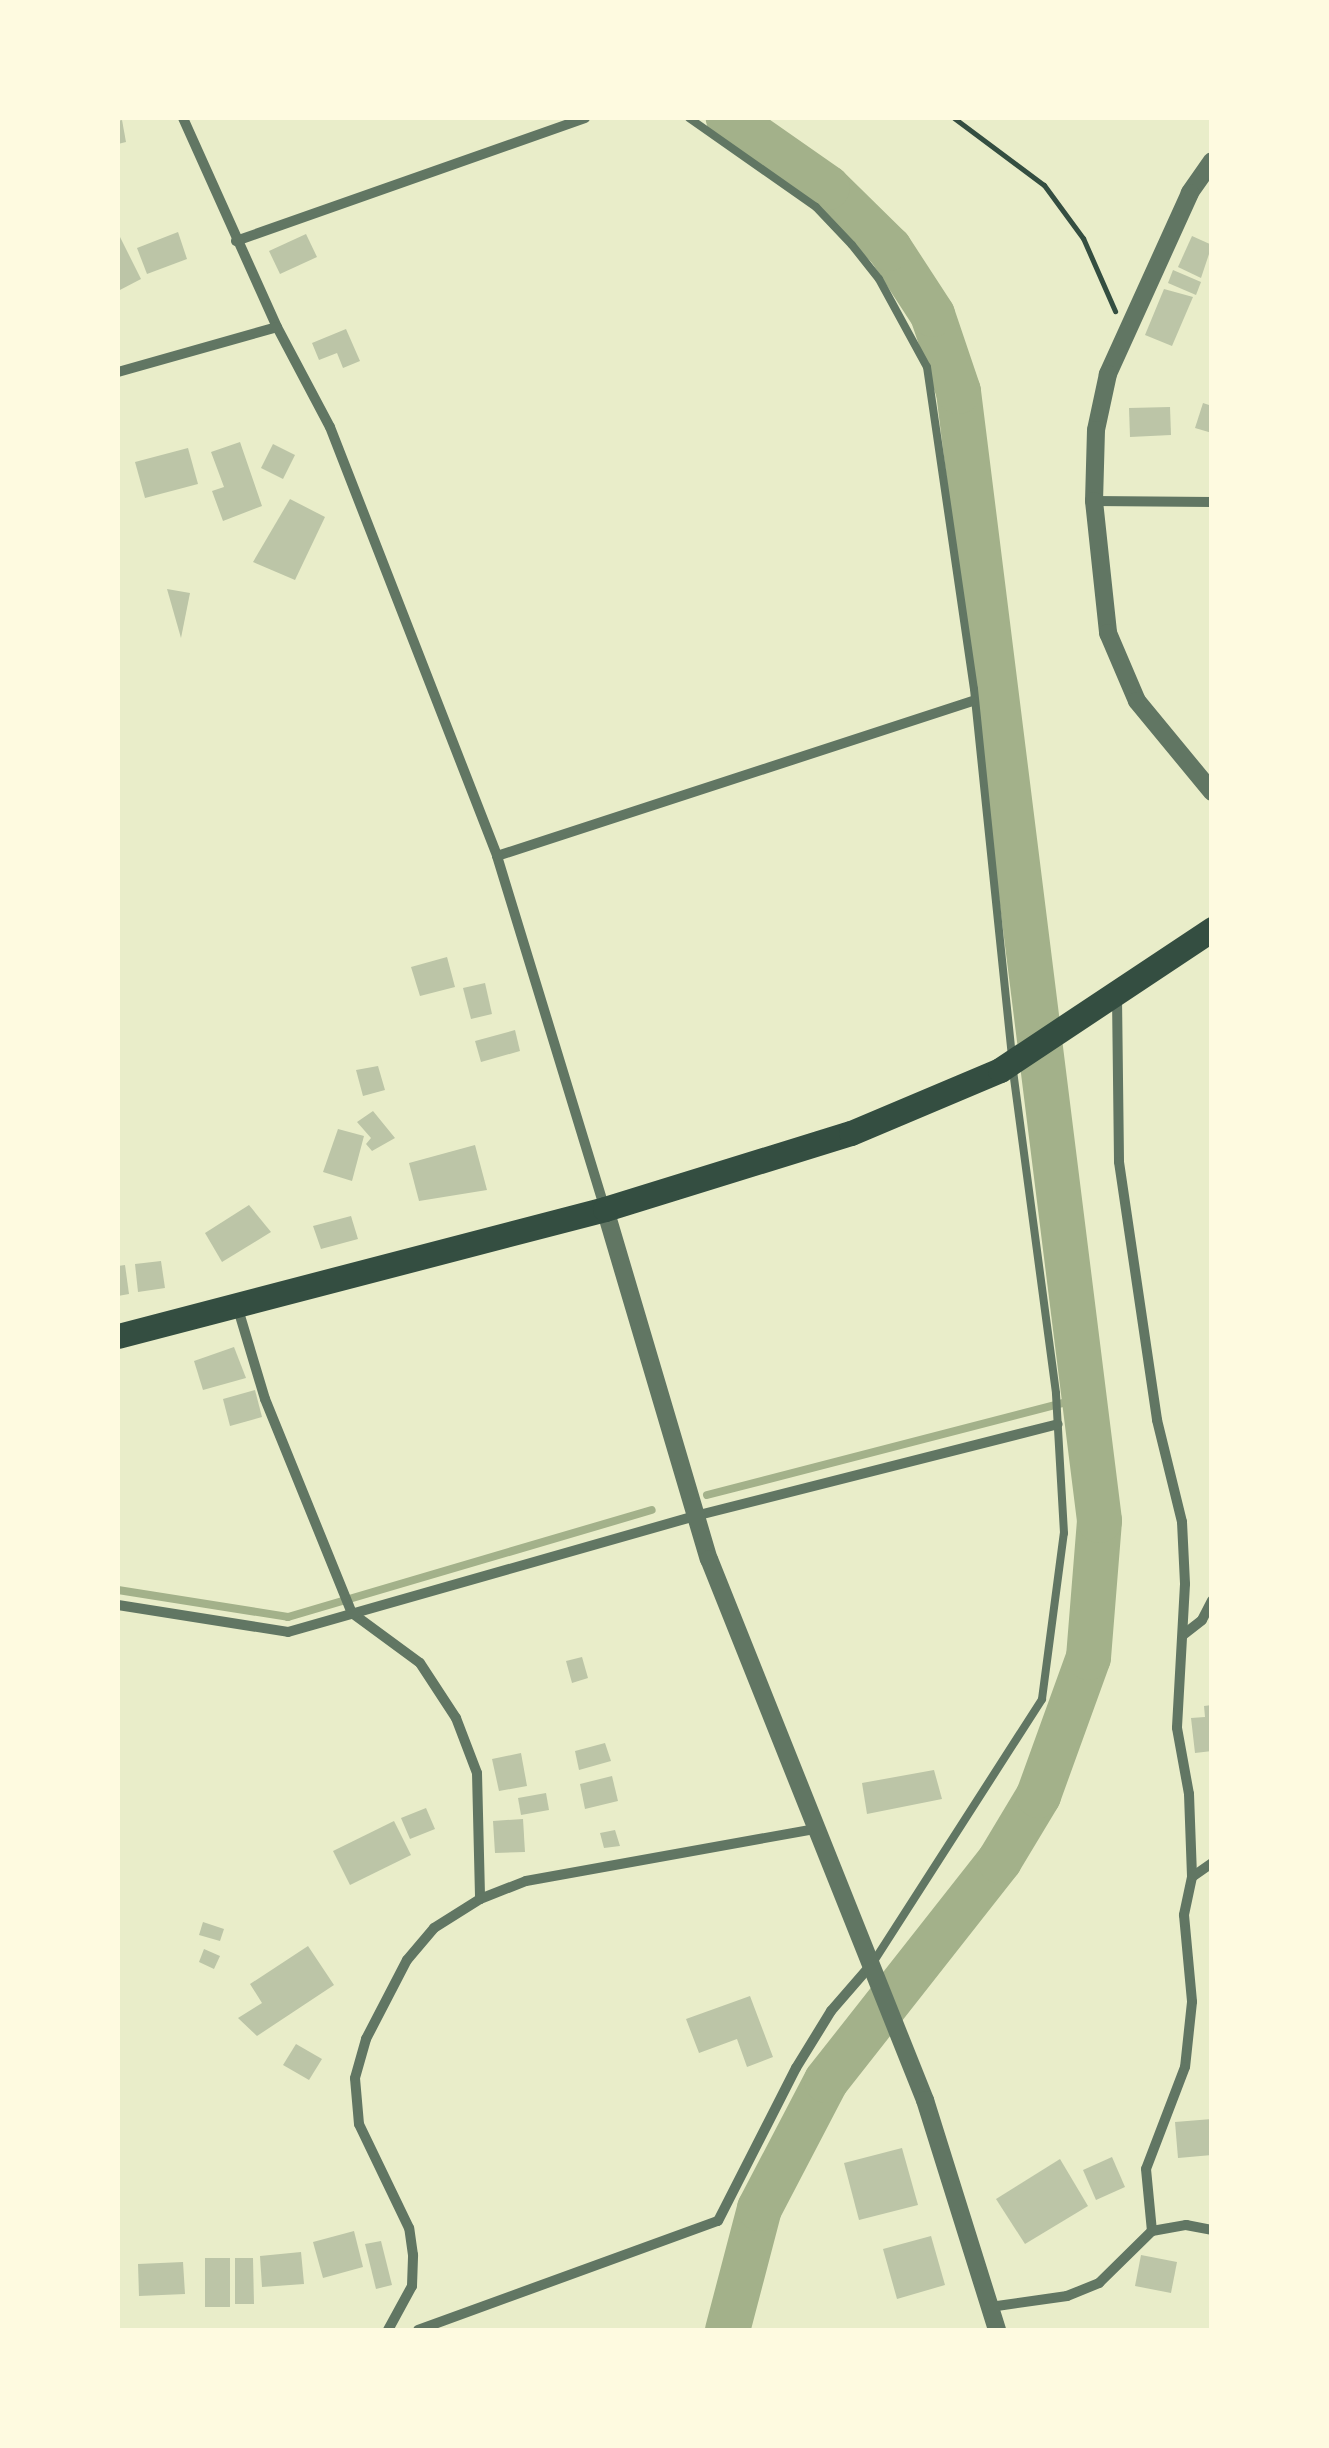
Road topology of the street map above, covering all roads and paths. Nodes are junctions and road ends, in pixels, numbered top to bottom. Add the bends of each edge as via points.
1 (184, 118) edge
2 (585, 118) edge
3 (689, 118) edge
4 (954, 118) edge
5 (1212, 161) edge
6 (236, 240) junction
7 (276, 327) junction
8 (1126, 337) junction
9 (118, 372) edge
10 (1094, 501) junction
11 (1212, 502) edge
12 (973, 701) junction
13 (1212, 792) edge
14 (497, 856) junction
15 (1212, 929) edge
16 (1117, 996) junction
17 (1006, 1066) junction
18 (605, 1209) junction
19 (238, 1309) junction
20 (118, 1336) edge
21 (1058, 1424) junction
22 (695, 1516) junction
23 (1212, 1600) edge
24 (118, 1605) edge
25 (351, 1610) junction
26 (1183, 1635) junction
27 (814, 1829) junction
28 (1212, 1862) edge
29 (1192, 1876) junction
30 (480, 1899) junction
31 (870, 1966) junction
32 (1212, 2230) edge
33 (1152, 2231) junction
34 (990, 2307) junction
35 (388, 2330) edge
36 (418, 2330) edge
37 (998, 2330) edge

1 - 6 street
2 - 6 street
3 - 12 lane via 816,208 852,245 879,279 927,366
4 - 8 path via 1044,185 1083,238
5 - 8 street via 1190,193
6 - 7 street
7 - 9 street
7 - 14 street via 330,427
8 - 10 street via 1108,374 1096,430
10 - 11 street
10 - 13 street via 1108,633 1137,701
12 - 14 street
12 - 17 lane
14 - 18 street
15 - 16 main road
16 - 17 main road
16 - 26 street via 1119,1162 1157,1420 1182,1522
17 - 18 main road via 851,1133
17 - 21 lane
18 - 19 main road
18 - 22 street
19 - 20 main road
19 - 25 street via 266,1399
21 - 22 street
21 - 31 lane via 1064,1533 1042,1700
22 - 25 street
22 - 27 street
23 - 26 street via 1202,1620
24 - 25 street via 288,1632
25 - 30 street via 420,1663 456,1718 477,1774
26 - 29 street via 1178,1728
27 - 30 street via 526,1882
27 - 31 street
28 - 29 street
29 - 33 street via 1184,1916 1192,2002 1186,2051 1146,2169
30 - 35 street via 434,1928 406,1960 366,2039 355,2078 359,2124 409,2228 413,2255 412,2286
31 - 34 street
31 - 36 street via 796,2068 718,2221
32 - 33 street via 1186,2225
33 - 34 street via 1099,2283 1067,2296
34 - 37 street

